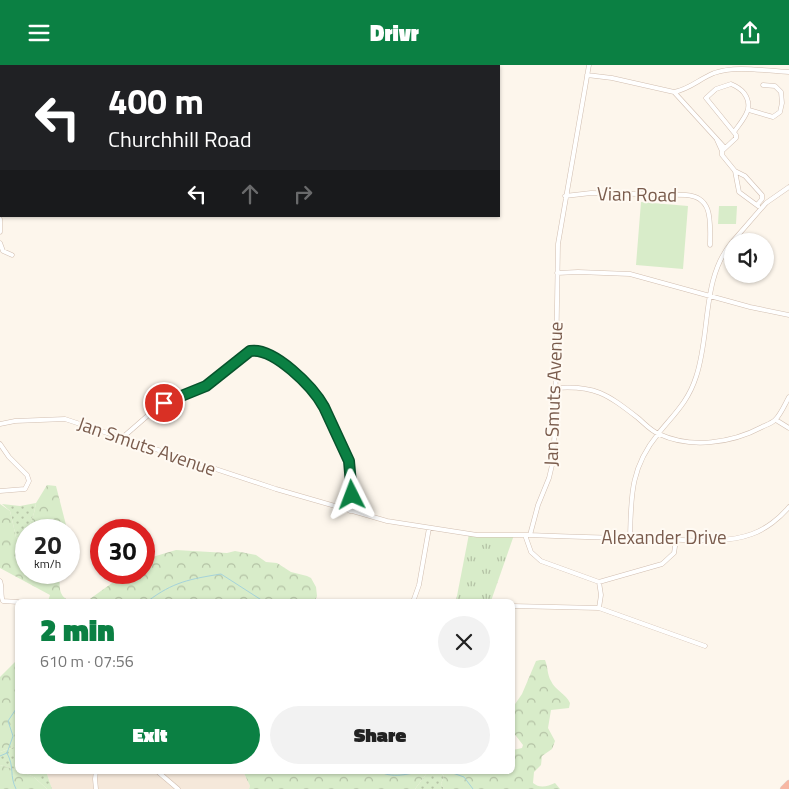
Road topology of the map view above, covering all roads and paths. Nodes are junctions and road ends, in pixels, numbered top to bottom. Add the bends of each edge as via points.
1 (589, 65) edge
2 (789, 72) edge
3 (587, 75) junction
4 (763, 85) dead end
5 (674, 92) junction
6 (749, 110) junction
7 (734, 131) junction
8 (724, 149) junction
9 (735, 171) junction
10 (789, 187) edge
11 (565, 196) junction
12 (757, 205) junction
13 (761, 209) junction
14 (2, 218) edge
15 (0, 232) edge
16 (741, 233) edge
17 (0, 243) edge
18 (710, 245) dead end
19 (724, 254) edge
20 (12, 255) dead end
21 (557, 273) junction
22 (711, 295) junction
23 (789, 315) edge
24 (555, 388) junction
25 (789, 397) edge
26 (776, 419) junction
27 (0, 424) edge
28 (789, 428) edge
29 (658, 434) junction
30 (122, 438) junction
31 (0, 444) edge
32 (0, 491) edge
33 (789, 507) edge
34 (350, 511) junction
35 (429, 528) junction
36 (527, 535) junction
37 (630, 539) junction
38 (676, 540) junction
39 (0, 581) edge
40 (599, 583) junction
41 (414, 599) dead end
42 (15, 602) edge
43 (515, 606) edge
44 (599, 608) junction
45 (705, 646) dead end
46 (96, 774) edge
47 (160, 774) edge
48 (789, 784) edge
49 (96, 789) edge
50 (178, 789) edge
51 (784, 789) edge

1 - 3 street, Jan Smuts Avenue
2 - 5 street via 735,69 712,74 687,89
3 - 5 street
3 - 11 street, Jan Smuts Avenue
4 - 6 street via 775,86 781,92 780,113 773,117
5 - 8 street
6 - 7 street
6 - 7 street via 746,97 733,84 716,89 706,97 706,101
7 - 8 street via 736,138
8 - 9 street via 722,155
9 - 12 street via 739,192
9 - 12 street via 745,176 762,195
10 - 13 street
11 - 18 street, Vian Road via 584,193 698,197 710,218
11 - 21 street, Jan Smuts Avenue via 558,235
12 - 13 street
13 - 16 street
14 - 15 street
17 - 20 street via 3,251
19 - 22 street
21 - 22 street via 630,274
21 - 24 street, Jan Smuts Avenue
22 - 23 street
22 - 29 street via 699,367 692,388 682,406
24 - 29 street via 579,387 601,392
24 - 36 street, Jan Smuts Avenue via 551,470
25 - 26 street
26 - 28 street
26 - 29 street via 727,440 686,441
27 - 30 street, Jan Smuts Avenue via 65,419
29 - 37 street via 642,459 633,482
30 - 34 street, Jan Smuts Avenue
30 - 34 street via 162,404 206,386 246,354 258,351 287,365 321,403 349,461
31 - 32 street via 29,481 24,490
33 - 38 street, Alexander Drive via 752,535
34 - 35 street, Jan Smuts Avenue
35 - 36 street, Jan Smuts Avenue via 477,535
35 - 41 street
36 - 37 street, Alexander Drive
36 - 40 street via 531,552 541,561
37 - 38 street, Alexander Drive
38 - 40 street via 674,553 662,564
39 - 42 street via 3,601
40 - 44 street
43 - 44 street
44 - 45 street
46 - 49 street
47 - 50 street
48 - 51 highway

